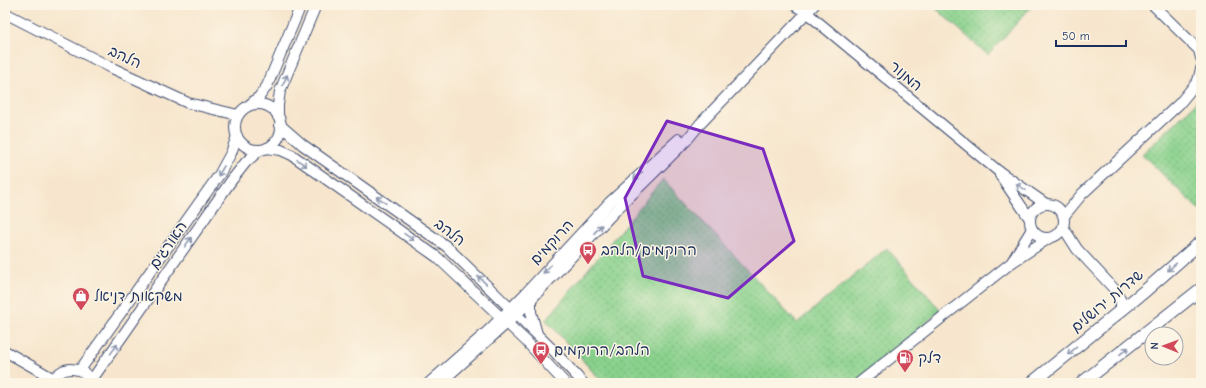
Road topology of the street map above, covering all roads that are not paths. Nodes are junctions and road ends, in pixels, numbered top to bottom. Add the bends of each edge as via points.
1 (301, 5) edge
2 (316, 5) edge
3 (795, 5) edge
4 (814, 5) edge
5 (1153, 5) edge
6 (5, 13) edge
7 (807, 13) junction
8 (1201, 58) edge
9 (1201, 69) edge
10 (248, 106) junction
11 (238, 116) junction
12 (279, 121) junction
13 (237, 136) junction
14 (264, 149) junction
15 (997, 170) junction
16 (1082, 194) junction
17 (1046, 204) junction
18 (1057, 207) junction
19 (1064, 216) junction
20 (1030, 219) junction
21 (1063, 227) junction
22 (1032, 229) junction
23 (1051, 237) junction
24 (1201, 242) edge
25 (1077, 249) junction
26 (1011, 263) junction
27 (1201, 289) edge
28 (1146, 290) junction
29 (1116, 291) junction
30 (496, 293) junction
31 (528, 297) junction
32 (488, 304) junction
33 (513, 311) junction
34 (1121, 311) junction
35 (503, 320) junction
36 (490, 333) junction
37 (537, 334) junction
38 (526, 341) junction
39 (5, 351) edge
40 (37, 370) junction
41 (80, 370) junction
42 (53, 381) edge
43 (92, 382) edge
44 (41, 383) edge
45 (429, 383) edge
46 (440, 383) edge
47 (565, 383) edge
48 (584, 383) edge
49 (859, 383) edge
50 (1032, 383) edge
51 (1082, 383) edge

1 - 10 street via 267,86
12 -> 2 street via 280,91
3 - 7 street, המנור
4 - 7 street, הרוקמים
5 - 8 street via 1199,50
6 - 11 street, הלהב via 112,68 188,103
7 - 15 street, המנור
7 - 31 street, הרוקמים via 700,124 681,137 609,203
9 - 16 street via 1198,81 1179,104
10 - 11 street
10 - 12 street via 260,104 271,108
11 - 13 street via 235,122
12 - 14 street via 280,130 276,141
30 -> 12 street, הלהב via 446,246 303,145
13 - 14 street via 244,145 254,150
13 -> 41 street, האורגים via 219,175
14 -> 32 street, הלהב via 281,150 292,155 437,257
43 -> 14 street, האורגים via 231,181 246,162
17 -> 15 street, המנור
15 - 20 street, המנור
16 - 18 street
16 - 19 street
17 - 18 street
17 - 20 street via 1036,209
18 - 19 street
19 - 21 street
20 - 22 street
21 - 23 street
21 - 25 street
22 - 23 street via 1039,236
22 - 26 street
23 - 25 street
23 - 26 street
24 -> 28 main road, שדרות ירושלים
25 - 29 street
26 - 49 street
51 -> 27 main road
28 - 29 street via 1131,295
28 - 34 main road, שדרות ירושלים
29 - 34 street via 1121,300
30 - 31 street via 515,298
30 - 33 street, הלהב
31 - 33 street, הרוקמים
31 - 37 street
32 - 35 street, הלהב
32 - 36 street via 492,313
33 - 35 street, הרוקמים
33 - 37 street, הלהב
34 -> 50 main road, שדרות ירושלים
35 - 36 street, הרוקמים
35 - 38 street, הלהב
36 - 38 street via 513,334
36 - 45 street, הרוקמים
36 - 46 street, הרוקמים
37 - 48 street, הלהב
38 - 47 street, הלהב
39 - 40 street
40 - 42 street
40 - 44 street
41 - 42 street via 65,370
41 - 43 street via 87,374

